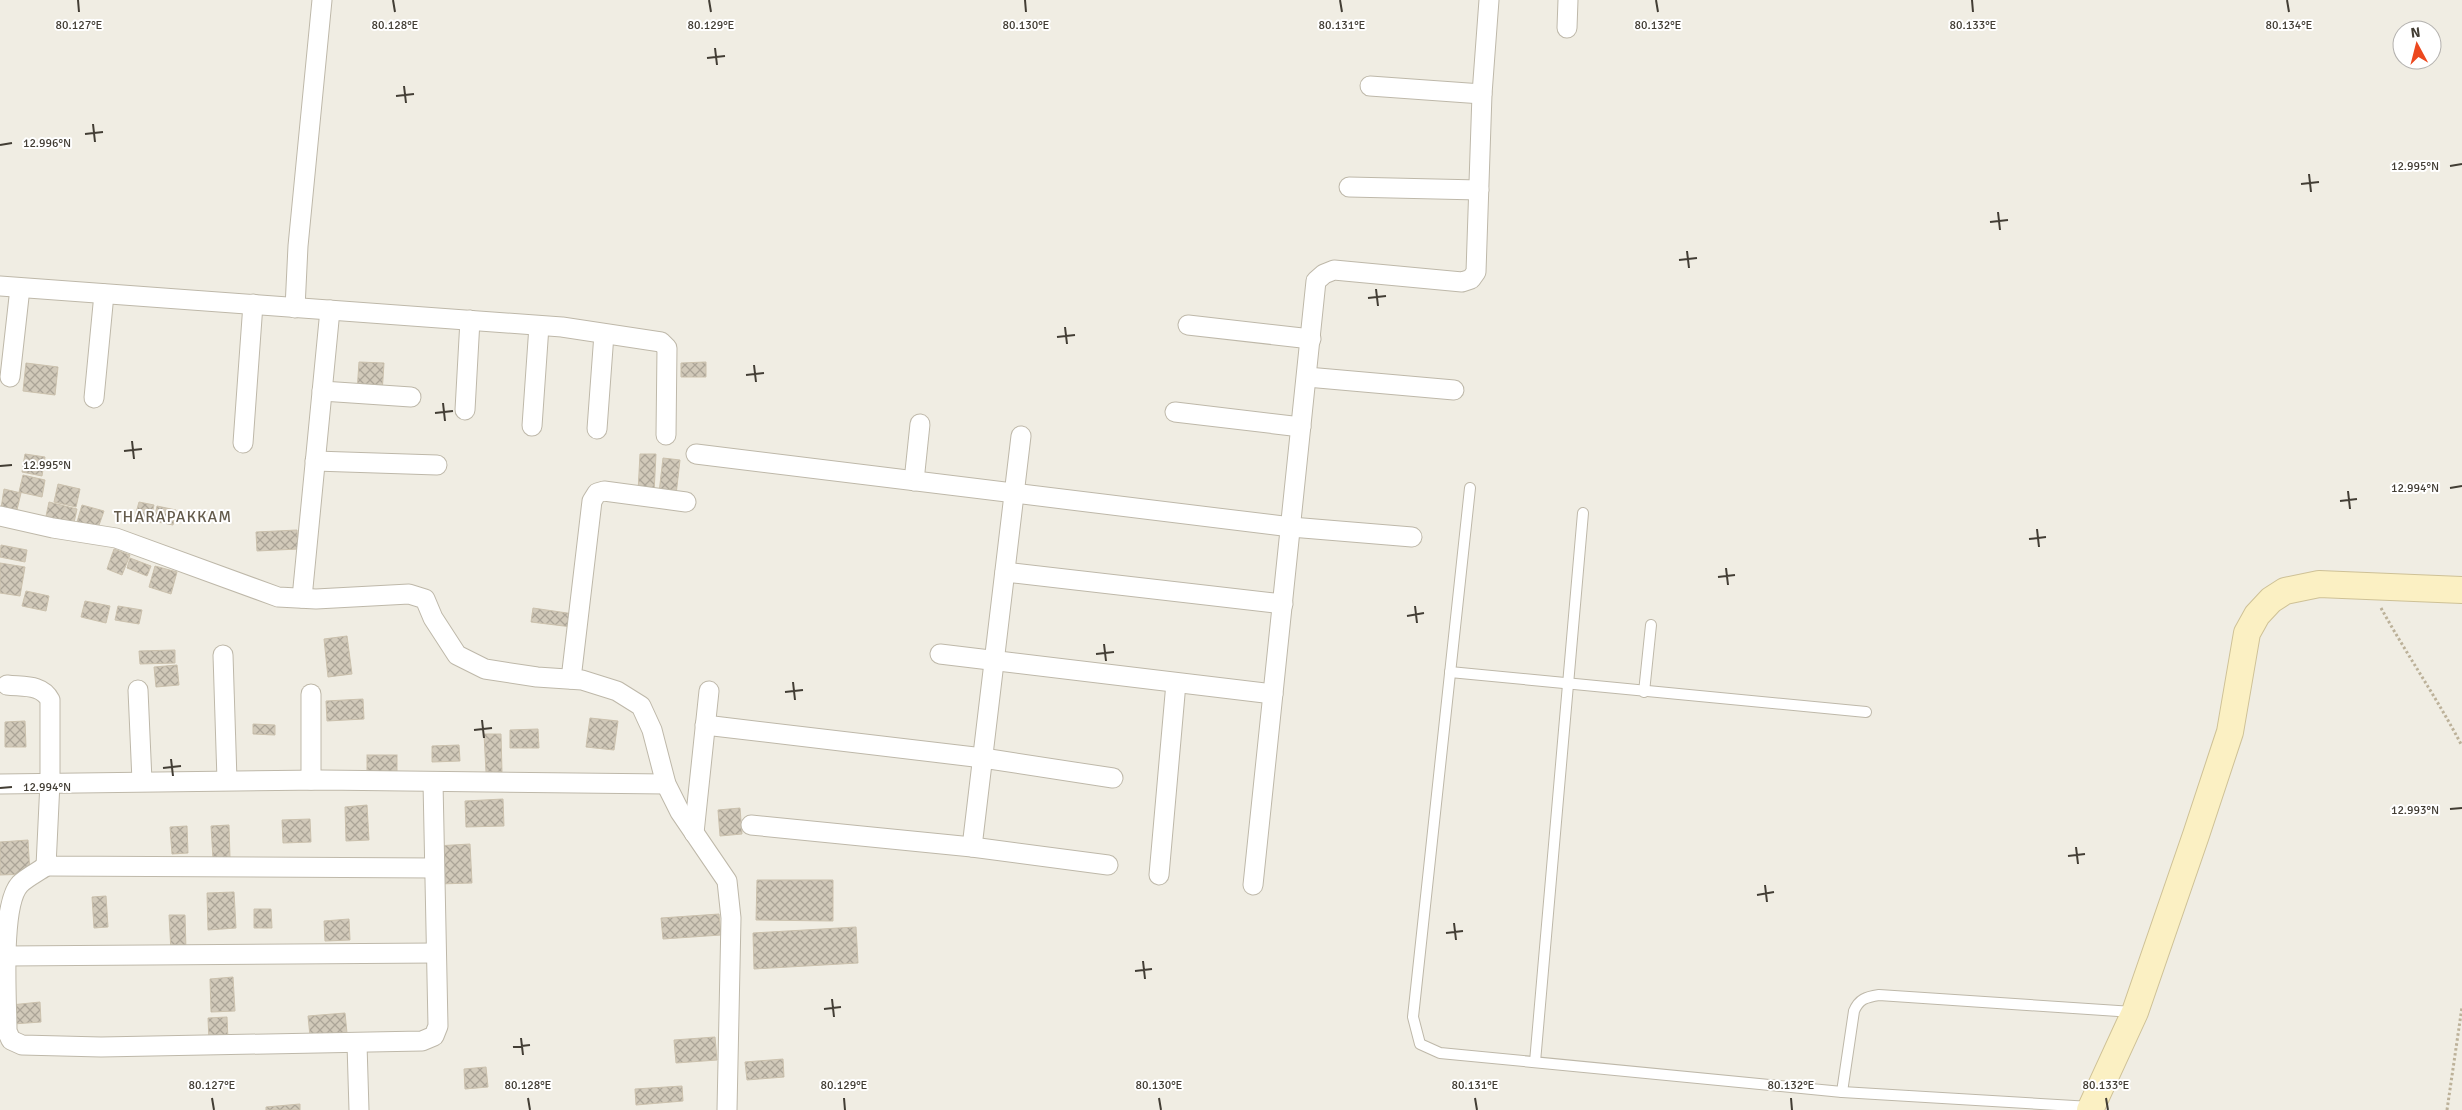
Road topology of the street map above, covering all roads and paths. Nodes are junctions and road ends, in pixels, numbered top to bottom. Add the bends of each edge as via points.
1 (322, 0) edge
2 (1489, 0) edge
3 (1568, 0) edge
4 (1567, 28) dead end
5 (1370, 86) dead end
6 (1482, 94) junction
7 (1349, 188) dead end
8 (1479, 190) junction
9 (0, 286) edge
10 (20, 288) junction
11 (104, 294) junction
12 (253, 304) junction
13 (295, 308) junction
14 (330, 310) junction
15 (470, 320) junction
16 (1188, 325) dead end
17 (539, 326) junction
18 (604, 334) junction
19 (1311, 339) junction
20 (10, 377) dead end
21 (1307, 377) junction
22 (1454, 390) dead end
23 (322, 391) junction
24 (411, 397) dead end
25 (94, 398) dead end
26 (464, 410) dead end
27 (1175, 412) dead end
28 (920, 424) dead end
29 (532, 426) dead end
30 (1301, 427) junction
31 (597, 429) dead end
32 (666, 435) dead end
33 (1021, 436) dead end
34 (243, 443) dead end
35 (696, 454) dead end
36 (315, 461) junction
37 (437, 465) dead end
38 (914, 481) junction
39 (1470, 488) dead end
40 (1014, 493) junction
41 (686, 502) dead end
42 (1583, 512) dead end
43 (0, 516) edge
44 (1291, 527) junction
45 (1412, 537) dead end
46 (1005, 572) junction
47 (2373, 586) junction
48 (2462, 590) edge
49 (302, 598) junction
50 (1283, 604) junction
51 (1651, 625) dead end
52 (940, 654) dead end
53 (223, 656) dead end
54 (994, 661) junction
55 (1450, 672) junction
56 (571, 679) junction
57 (1176, 683) junction
58 (6, 685) dead end
59 (1568, 685) junction
60 (138, 690) dead end
61 (709, 691) dead end
62 (1644, 692) junction
63 (311, 694) dead end
64 (1273, 694) junction
65 (1866, 712) dead end
66 (705, 725) junction
67 (2462, 746) edge
68 (983, 758) junction
69 (1113, 778) dead end
70 (228, 780) junction
71 (311, 780) junction
72 (142, 781) junction
73 (50, 782) junction
74 (432, 782) junction
75 (0, 784) edge
76 (666, 784) junction
77 (751, 825) dead end
78 (694, 833) junction
79 (972, 847) junction
80 (1108, 865) dead end
81 (46, 866) junction
82 (434, 868) junction
83 (1159, 875) dead end
84 (1253, 885) dead end
85 (436, 953) junction
86 (7, 956) junction
87 (2462, 1007) edge
88 (2134, 1012) junction
89 (357, 1044) junction
90 (1534, 1062) junction
91 (1842, 1092) junction
92 (2091, 1108) edge
93 (359, 1110) edge
94 (727, 1110) edge
95 (2447, 1110) edge

1 - 13 street
2 - 6 street
3 - 4 street
5 - 6 street
6 - 8 street
7 - 8 street
8 - 19 street via 1476,272 1471,279 1452,282 1334,270 1316,281
9 - 10 street
10 - 11 street
10 - 20 street
11 - 12 street
11 - 25 street
12 - 13 street
12 - 34 street
13 - 14 street
14 - 15 street
14 - 23 street
15 - 17 street
15 - 26 street
16 - 19 street
17 - 18 street
17 - 29 street
18 - 31 street
18 - 32 street via 661,342 667,348
19 - 21 street
21 - 22 street
21 - 30 street
23 - 24 street
23 - 36 street
27 - 30 street
28 - 38 street
30 - 44 street
33 - 40 street
35 - 38 street
36 - 37 street
36 - 49 street
38 - 40 street
39 - 55 lane
40 - 44 street
40 - 46 street
41 - 56 street via 604,491 597,493 592,501
42 - 59 lane
43 - 49 street via 116,538 278,598
44 - 45 street
44 - 50 street
46 - 50 street
46 - 54 street
47 - 48 street
47 - 67 path via 2399,641
47 - 88 street via 2319,584 2285,591 2257,615 2247,633 2230,732
49 - 56 street via 409,594 425,599 457,655 485,669
50 - 64 street
51 - 62 lane
52 - 54 street
53 - 70 street
54 - 57 street
54 - 68 street
55 - 59 lane
55 - 90 lane via 1413,1017 1415,1029 1420,1044 1440,1053
56 - 76 street via 618,691 641,706 652,730
57 - 64 street
57 - 83 street
58 - 73 street via 46,691 50,700
59 - 62 lane
59 - 90 lane
60 - 72 street
61 - 66 street
62 - 65 lane
63 - 71 street
64 - 84 street
66 - 68 street
66 - 78 street
68 - 69 street
68 - 79 street
70 - 71 street
70 - 72 street
71 - 74 street
72 - 73 street
73 - 75 street
73 - 81 street
74 - 76 street
74 - 82 street
76 - 78 street
77 - 79 street
78 - 94 street via 727,881 730,918
79 - 80 street
81 - 82 street
81 - 86 street via 20,884 11,900
82 - 85 street
85 - 86 street
85 - 89 street via 438,1026 434,1036 422,1041
86 - 89 street via 7,1031 11,1040 22,1045
87 - 95 path
88 - 91 lane via 1879,995 1866,997 1858,1002 1854,1011
88 - 92 street
89 - 93 street
90 - 91 lane
91 - 92 lane

